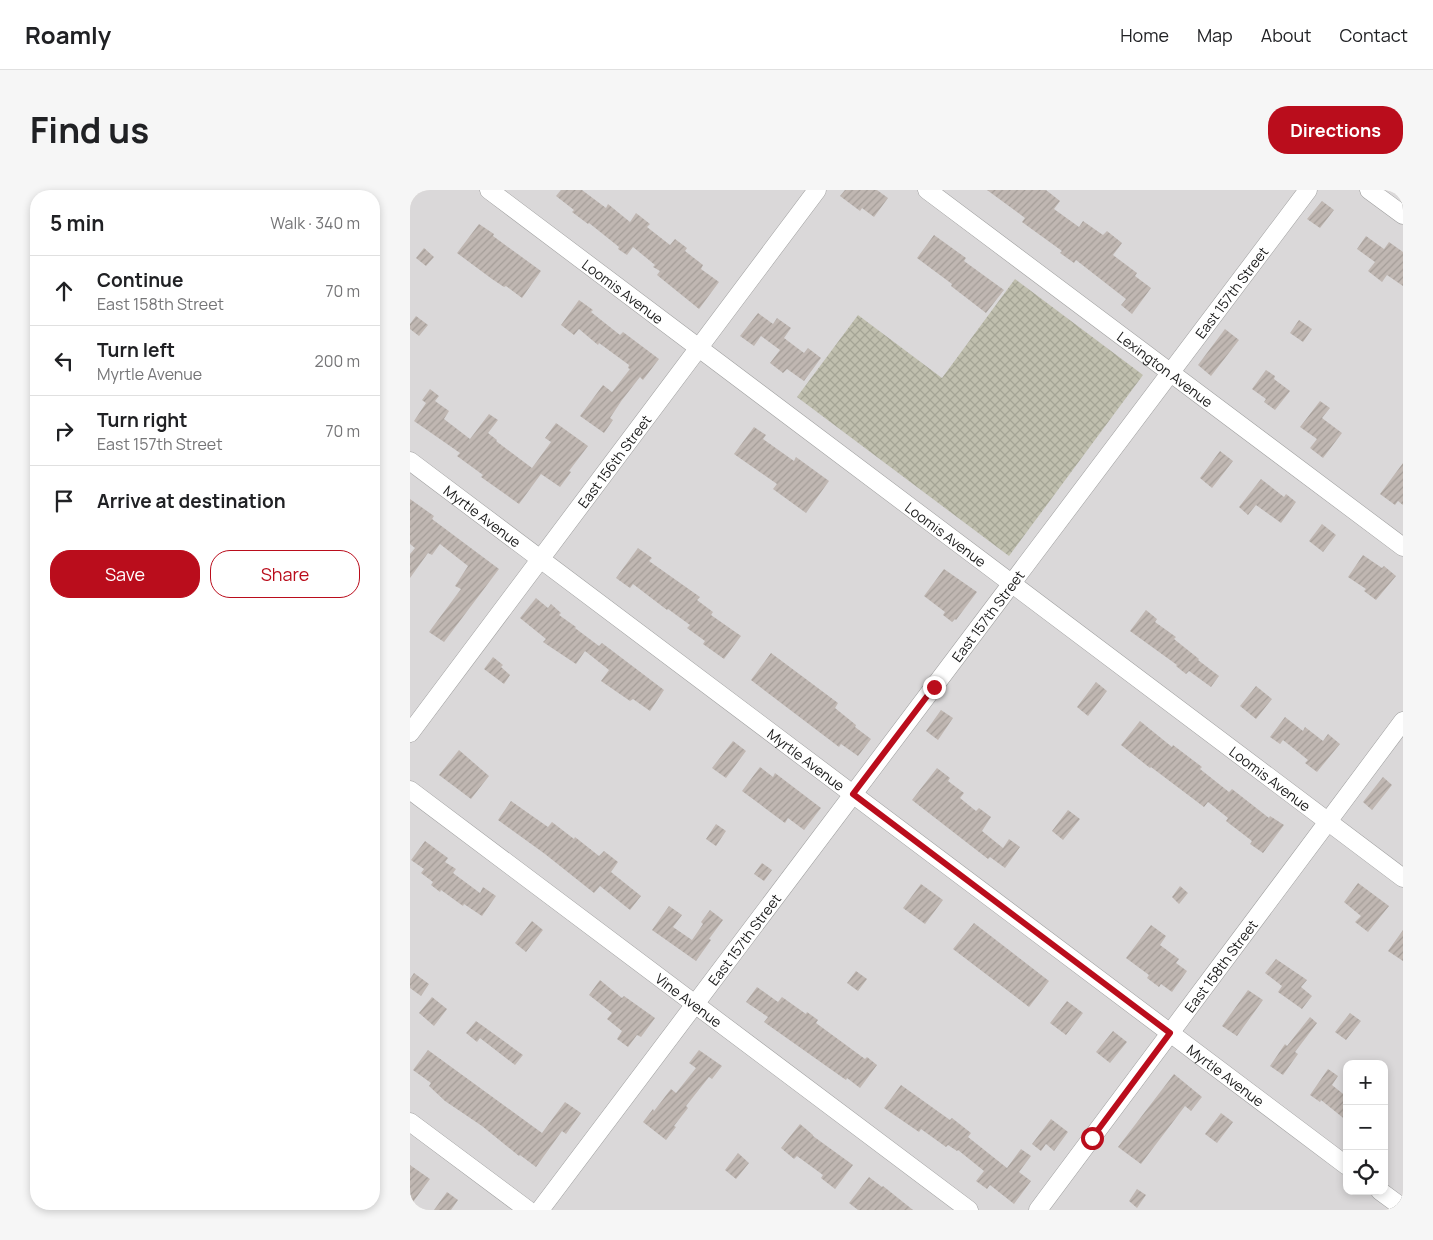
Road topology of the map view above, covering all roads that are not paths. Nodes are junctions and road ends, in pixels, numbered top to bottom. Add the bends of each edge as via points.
1 (489, 190) edge
2 (818, 190) edge
3 (927, 190) edge
4 (1308, 190) edge
5 (1369, 190) edge
6 (1403, 215) edge
7 (699, 348) junction
8 (1171, 372) junction
9 (410, 461) edge
10 (1403, 546) edge
11 (541, 559) junction
12 (1012, 584) junction
13 (1403, 721) edge
14 (410, 733) edge
15 (410, 790) edge
16 (853, 794) junction
17 (1328, 822) junction
18 (1403, 878) edge
19 (695, 1004) junction
20 (1170, 1033) junction
21 (410, 1122) edge
22 (1343, 1163) edge
23 (1385, 1195) edge
24 (1403, 1208) edge
25 (528, 1210) edge
26 (540, 1210) edge
27 (969, 1210) edge
28 (1038, 1210) edge

1 - 7 street, Loomis Avenue
2 - 7 street, East 156th Street
3 - 8 street, Lexington Avenue
4 - 8 street, East 157th Street
5 - 6 street
7 - 11 street, East 156th Street
7 - 12 street, Loomis Avenue
8 - 10 street, Lexington Avenue
8 - 12 street, East 157th Street
9 - 11 street, Myrtle Avenue
11 - 14 street, East 156th Street
11 - 16 street, Myrtle Avenue
12 - 16 street, East 157th Street
12 - 17 street, Loomis Avenue
13 - 17 street, East 158th Street
15 - 19 street, Vine Avenue
16 - 19 street, East 157th Street
16 - 20 street, Myrtle Avenue
17 - 18 street, Loomis Avenue
17 - 20 street, East 158th Street
19 - 26 street, East 157th Street
19 - 27 street, Vine Avenue
20 - 22 street, Myrtle Avenue
20 - 28 street, East 158th Street
21 - 25 street
23 - 24 street

